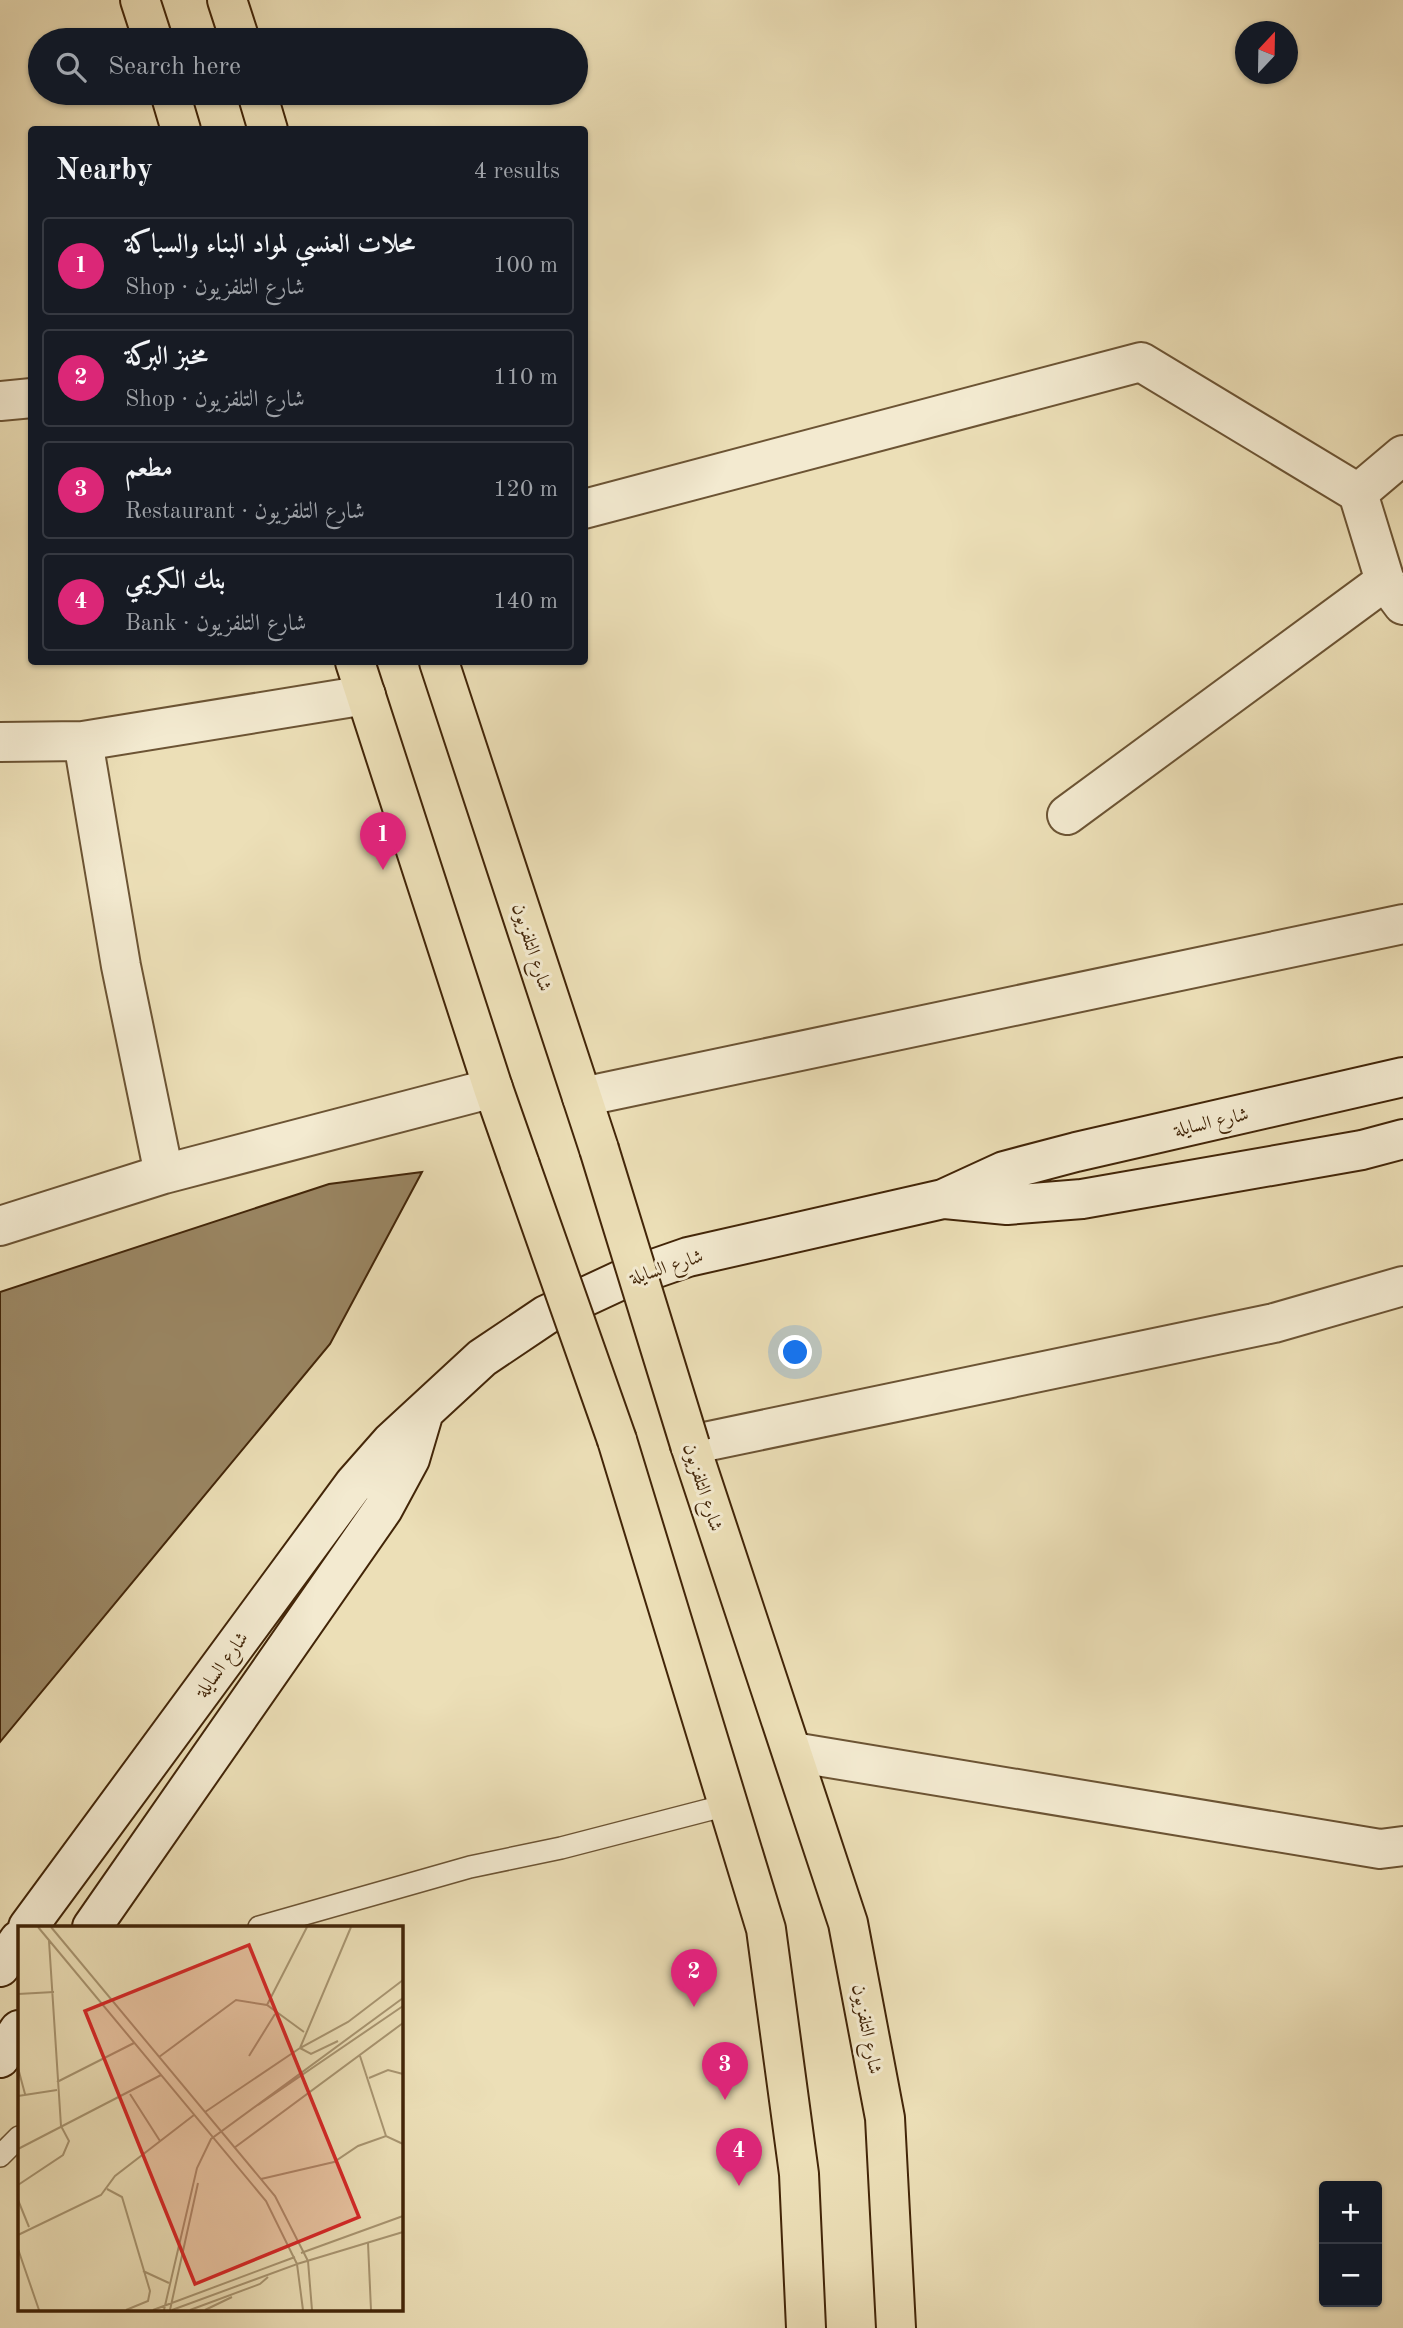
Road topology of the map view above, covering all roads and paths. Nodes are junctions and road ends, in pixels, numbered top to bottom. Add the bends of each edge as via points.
1 (140, 0) edge
2 (227, 0) edge
3 (149, 28) edge
4 (236, 28) edge
5 (174, 105) edge
6 (261, 105) edge
7 (180, 126) edge
8 (267, 126) edge
9 (28, 398) edge
10 (0, 401) edge
11 (1403, 455) edge
12 (1359, 493) junction
13 (588, 508) edge
14 (1394, 593) edge
15 (440, 665) edge
16 (361, 678) edge
17 (83, 741) junction
18 (0, 742) edge
19 (1067, 815) dead end
20 (1403, 924) edge
21 (1403, 1077) edge
22 (493, 1088) junction
23 (582, 1097) junction
24 (1403, 1139) edge
25 (164, 1174) junction
26 (943, 1199) junction
27 (0, 1226) edge
28 (1403, 1286) edge
29 (425, 1410) junction
30 (690, 1445) junction
31 (793, 1752) junction
32 (727, 1805) junction
33 (1403, 1846) edge
34 (29, 1926) edge
35 (93, 1926) edge
36 (263, 1926) edge
37 (18, 1941) edge
38 (0, 1967) edge
39 (18, 2031) edge
40 (0, 2058) edge
41 (18, 2138) edge
42 (0, 2156) edge
43 (806, 2328) edge
44 (896, 2328) edge

1 - 3 main road
2 - 4 main road
5 - 7 main road
6 - 8 main road
9 - 10 street
11 - 12 street
12 - 13 street via 1141,362
12 - 14 street
14 - 19 street
15 - 23 main road, شارع التلفزيون
16 - 17 street
16 - 22 main road
17 - 18 street
17 - 25 street via 121,966
20 - 23 street
21 - 26 street, شارع السايلة via 1004,1171
22 - 25 street
22 - 32 main road, bridge via 617,1440
23 - 30 main road, شارع التلفزيون, bridge
24 - 26 street, شارع السايلة via 1082,1199 1007,1205
25 - 27 street
26 - 29 street, شارع السايلة via 701,1254 618,1281 546,1315 493,1351
28 - 30 street via 1274,1323
29 - 34 street, شارع السايلة via 354,1484
29 - 35 street via 410,1459 383,1509
30 - 31 main road, شارع التلفزيون
31 - 33 street via 1380,1849
31 - 44 main road, شارع التلفزيون via 848,1923 885,2118
32 - 36 lane via 470,1867
32 - 43 main road via 766,1929 799,2174
37 - 38 street
39 - 40 street
41 - 42 lane

